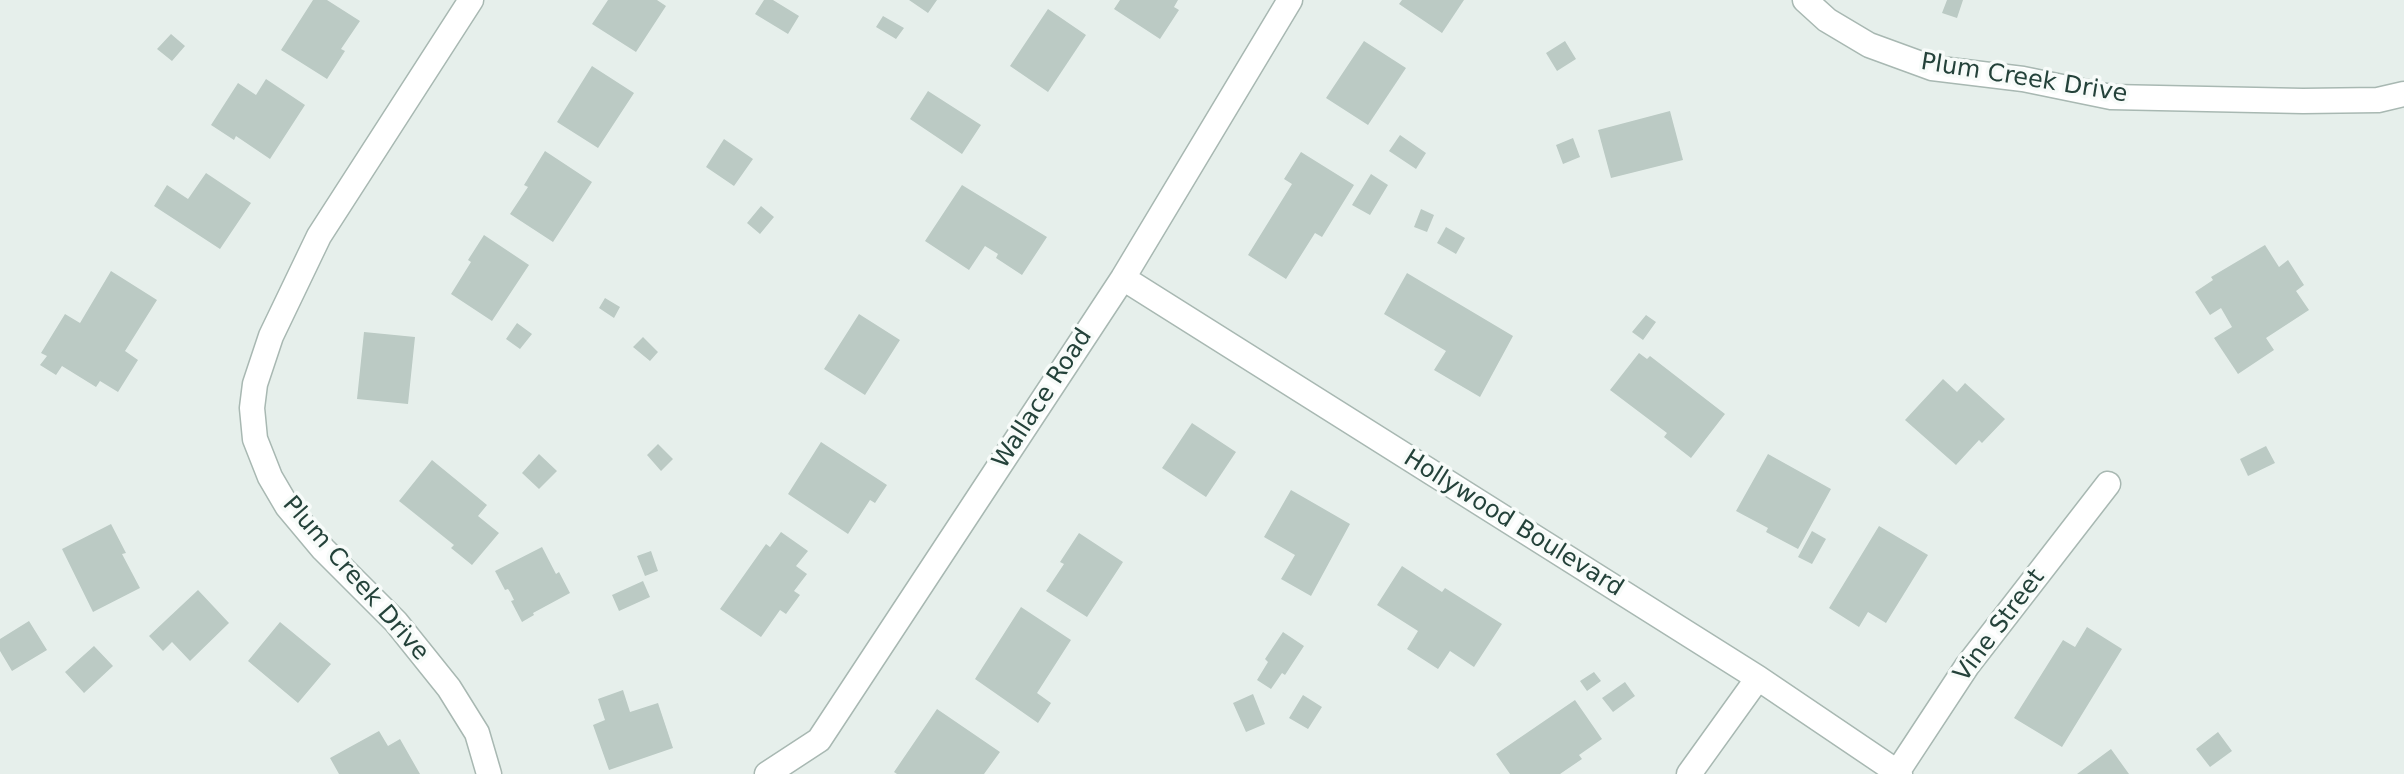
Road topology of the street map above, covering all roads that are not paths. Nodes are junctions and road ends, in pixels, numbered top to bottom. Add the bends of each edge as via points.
1 (471, 0) edge
2 (1290, 0) edge
3 (1805, 0) edge
4 (2404, 94) edge
5 (1123, 278) junction
6 (2108, 484) dead end
7 (1758, 678) junction
8 (1899, 773) edge
9 (489, 774) edge
10 (767, 774) edge
11 (1689, 774) edge

1 - 9 street, Plum Creek Drive via 319,236 271,336 252,408 255,439 287,506 396,622 449,688 477,733
2 - 5 street, Wallace Road
3 - 4 street, Plum Creek Drive via 1869,45 1932,68 2111,97 2303,101 2378,100
5 - 7 street, Hollywood Boulevard
5 - 10 street, Wallace Road via 819,740
6 - 8 street, Vine Street via 1967,666
7 - 8 street, Hollywood Boulevard
7 - 11 street

